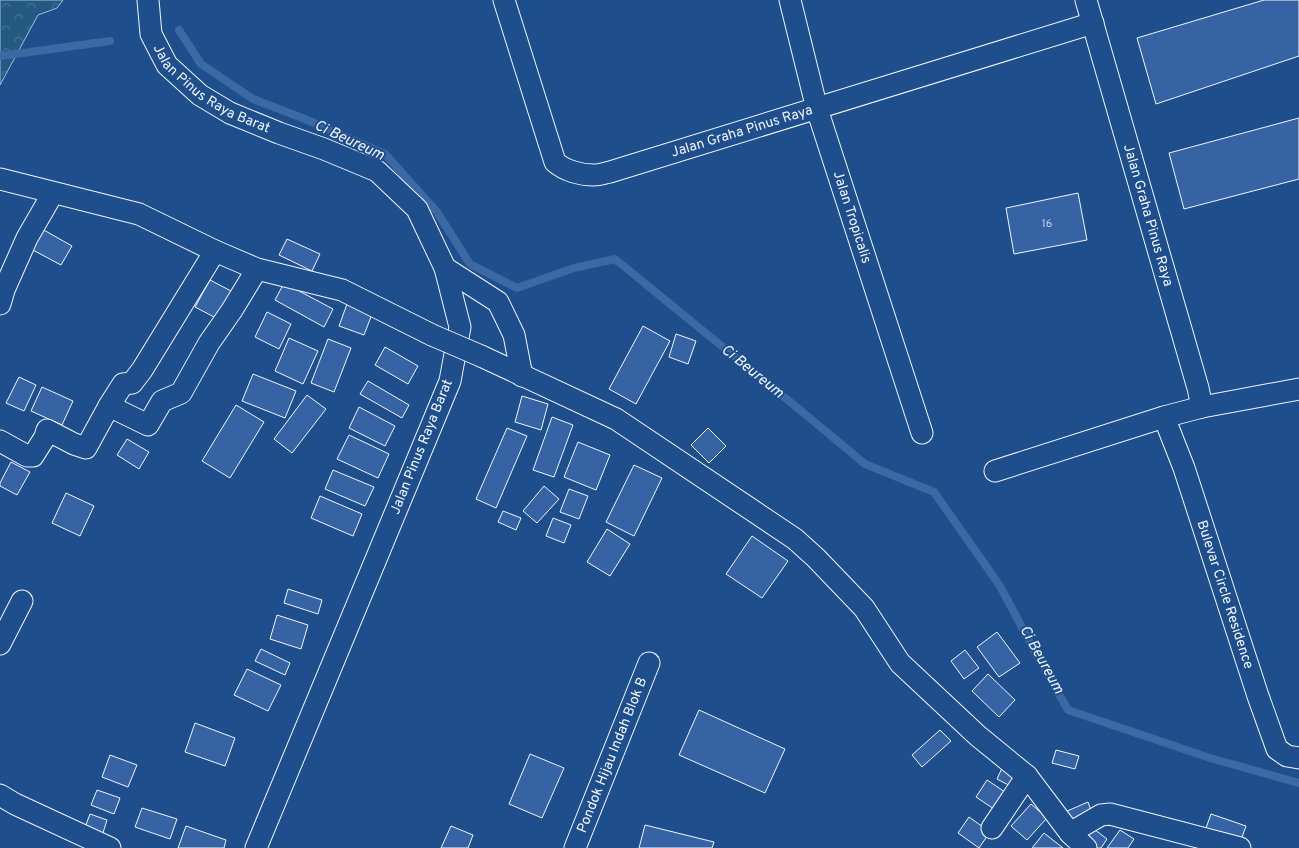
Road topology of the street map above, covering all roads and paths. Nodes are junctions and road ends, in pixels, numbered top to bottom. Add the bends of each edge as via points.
1 (148, 0) edge
2 (504, 0) edge
3 (790, 0) edge
4 (1086, 0) edge
5 (1093, 23) junction
6 (817, 109) junction
7 (0, 180) edge
8 (54, 193) junction
9 (215, 251) junction
10 (444, 268) junction
11 (257, 270) junction
12 (0, 304) edge
13 (522, 376) junction
14 (1299, 389) edge
15 (109, 406) junction
16 (1202, 407) junction
17 (1164, 417) junction
18 (922, 433) dead end
19 (0, 441) edge
20 (995, 471) dead end
21 (22, 601) dead end
22 (0, 644) edge
23 (649, 663) dead end
24 (1299, 758) edge
25 (1027, 776) junction
26 (0, 795) edge
27 (992, 828) dead end
28 (1070, 833) junction
29 (110, 848) edge
30 (256, 848) edge
31 (575, 848) edge
32 (1086, 848) edge
33 (1240, 848) edge

1 - 10 street, Jalan Pinus Raya Barat via 151,34 167,65 180,77 200,95 230,113 377,171 418,210
2 - 6 street, Jalan Graha Pinus Raya via 555,162 567,170 595,176
3 - 6 street, Jalan Tropicalis
4 - 5 street, Jalan Graha Pinus Raya
5 - 6 street, Jalan Graha Pinus Raya
5 - 16 street, Jalan Graha Pinus Raya
6 - 18 street, Jalan Tropicalis
7 - 8 street
8 - 9 street via 139,214
8 - 12 street via 27,238
9 - 11 street
9 - 15 street via 142,370 132,383 124,384
10 - 13 street via 498,302 514,335
10 - 30 street, Jalan Pinus Raya Barat via 460,327 450,381
11 - 13 street, bridge via 342,290
11 - 15 street via 181,392 162,401 148,425
13 - 25 street via 616,419 795,539 864,608 900,663 978,736
14 - 16 street
15 - 19 street via 86,448 47,430 33,456
16 - 17 street
17 - 20 street
17 - 24 street, Bulevar Circle Residence via 1184,468 1277,749 1287,756
21 - 22 street
23 - 31 street, Pondok Hijau Indah Blok B
25 - 27 street
25 - 28 street
26 - 29 street
28 - 32 street
28 - 33 street via 1101,815 1110,814

